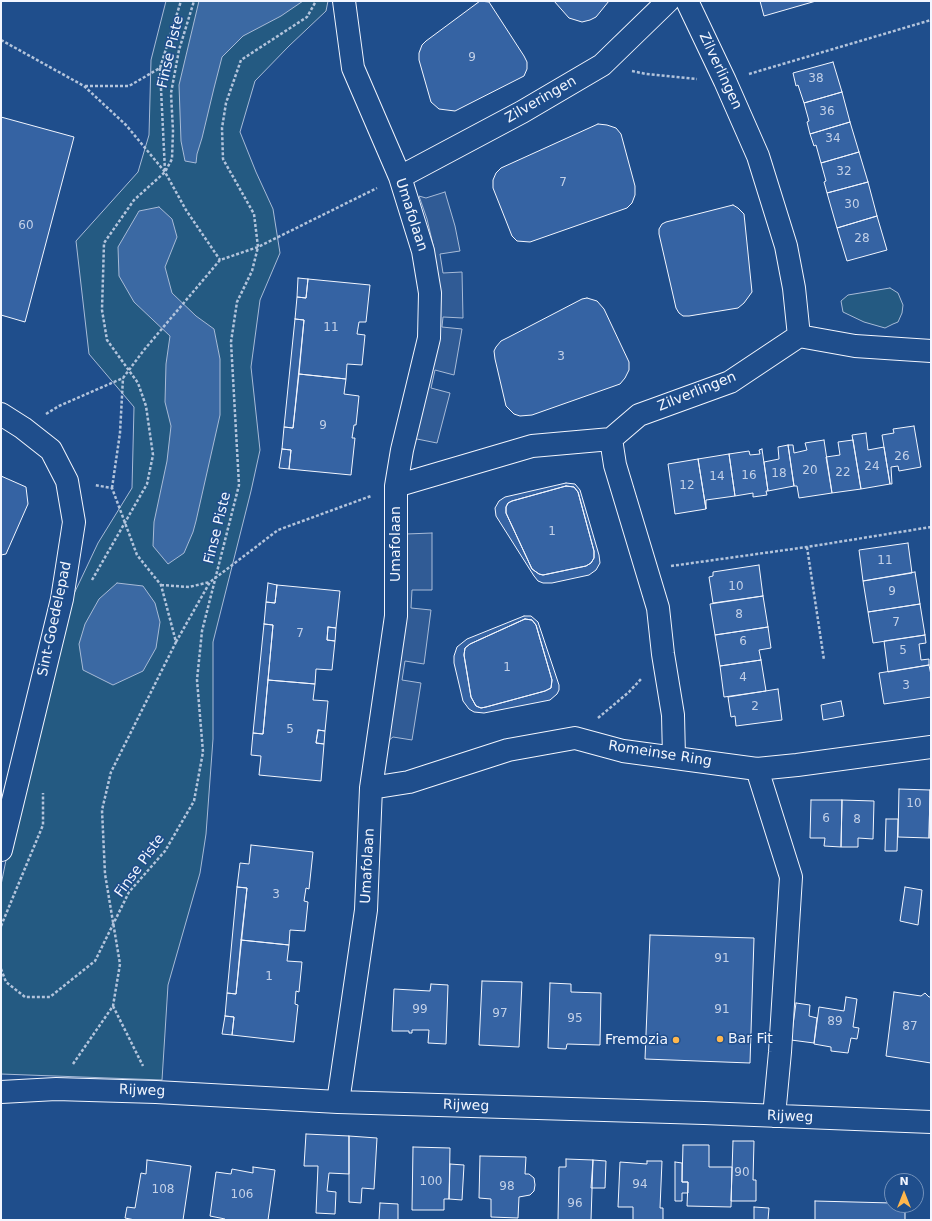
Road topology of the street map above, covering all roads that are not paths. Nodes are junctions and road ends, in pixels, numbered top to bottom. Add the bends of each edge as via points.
1 (344, 1) edge
2 (668, 1) edge
3 (687, 1) edge
4 (400, 177) junction
5 (799, 336) junction
6 (931, 351) edge
7 (1, 414) edge
8 (611, 439) junction
9 (396, 486) junction
10 (931, 747) edge
11 (674, 758) junction
12 (757, 769) junction
13 (371, 788) junction
14 (1, 850) edge
15 (1, 1092) edge
16 (338, 1102) junction
17 (774, 1116) junction
18 (931, 1122) edge

1 - 4 street, Umafolaan via 353,68
2 - 4 street, Zilveringen via 602,65 522,112
3 - 5 street, Zilverlingen via 758,156 786,246
4 - 9 street, Umafolaan via 423,251 430,293 429,338
5 - 6 street via 855,346
5 - 8 street, Zilverlingen via 730,382 639,415
7 - 14 street, Sint-Goedelepad via 24,428 51,450 67,481 74,522 62,599
8 - 9 street via 532,446
8 - 11 street via 615,465 658,608 673,715
9 - 13 street, Umafolaan via 396,616
10 - 12 street, Romeinse Ring
11 - 12 street, Romeinse Ring
11 - 13 street, Romeinse Ring via 623,751 574,738 508,750 409,782
12 - 17 street via 791,877
13 - 16 street, Umafolaan via 366,910
15 - 16 street, Rijweg via 56,1089
16 - 17 street, Rijweg
17 - 18 street, Rijweg

